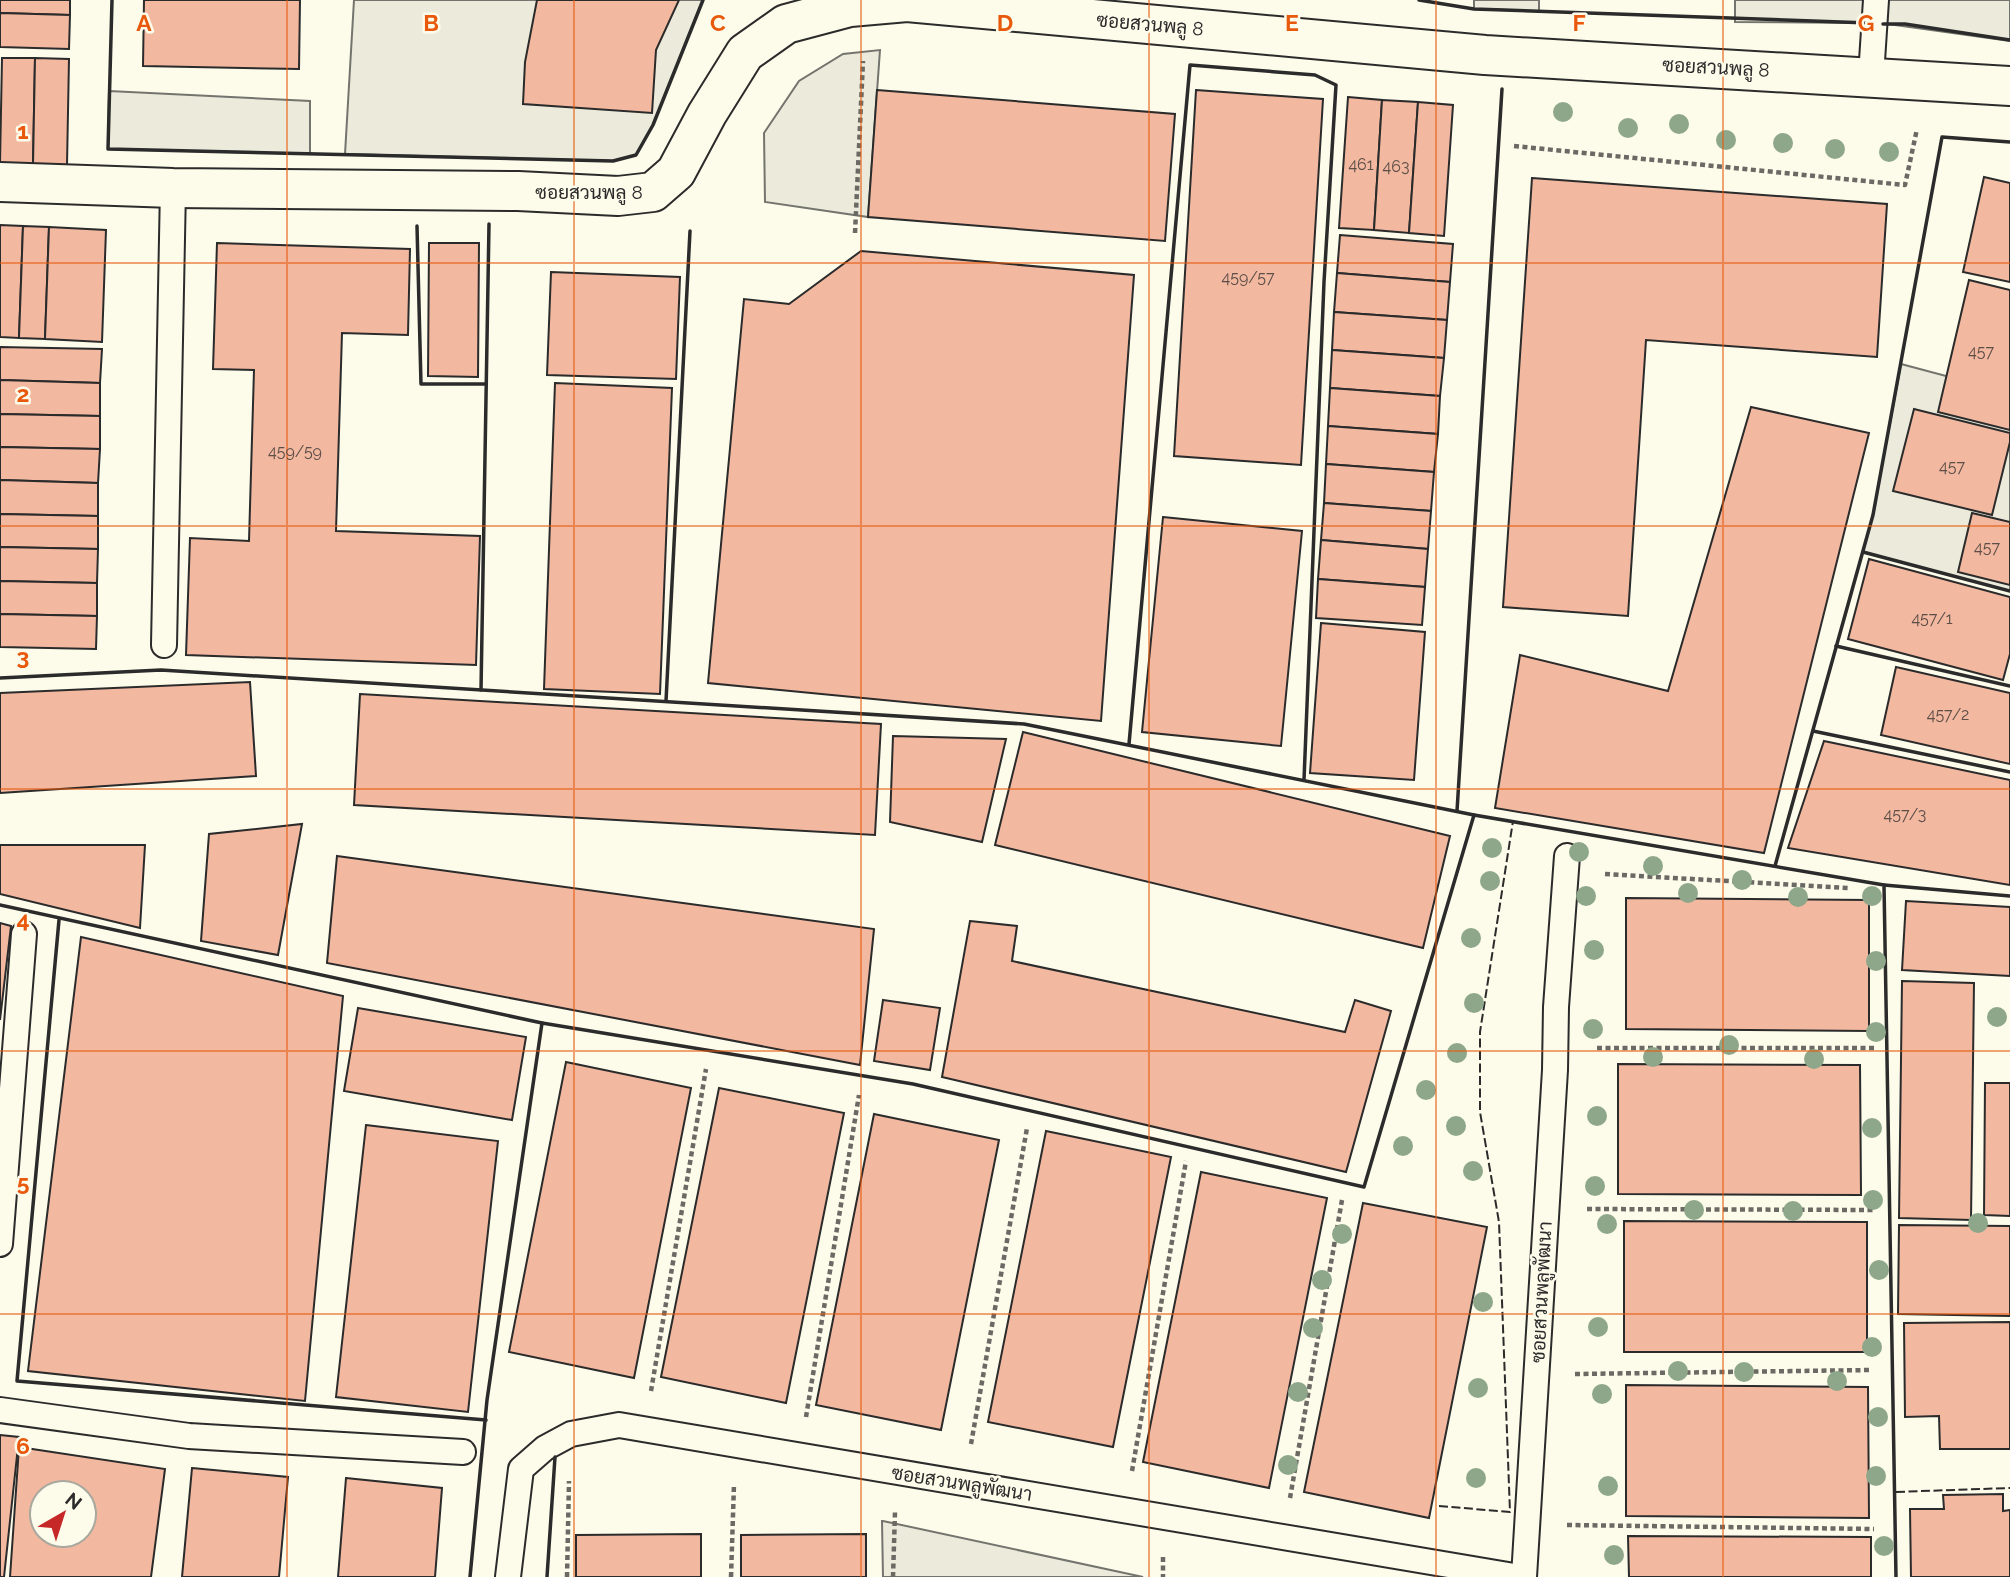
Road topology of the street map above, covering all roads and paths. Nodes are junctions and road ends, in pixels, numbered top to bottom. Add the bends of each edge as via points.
1 (1876, 0) edge
2 (863, 61) dead end
3 (1871, 76) junction
4 (1928, 79) junction
5 (2010, 86) edge
6 (1514, 146) dead end
7 (0, 182) edge
8 (173, 188) junction
9 (855, 233) dead end
10 (164, 645) dead end
11 (1566, 864) joint
12 (1849, 888) dead end
13 (24, 934) dead end
14 (1555, 1048) junction
15 (1876, 1048) dead end
16 (706, 1069) dead end
17 (859, 1095) dead end
18 (1027, 1128) dead end
19 (1186, 1161) dead end
20 (1342, 1199) dead end
21 (1546, 1209) junction
22 (1873, 1210) dead end
23 (0, 1244) edge
24 (1872, 1370) dead end
25 (1536, 1374) junction
26 (0, 1410) edge
27 (644, 1430) junction
28 (570, 1434) junction
29 (735, 1445) junction
30 (463, 1452) dead end
31 (800, 1455) junction
32 (897, 1472) junction
33 (964, 1483) junction
34 (1125, 1510) junction
35 (1528, 1525) junction
36 (1874, 1529) dead end
37 (1283, 1536) junction
38 (508, 1577) edge
39 (567, 1577) edge
40 (731, 1577) edge
41 (893, 1577) edge
42 (1522, 1577) edge

1 - 3 lane
2 - 9 path
3 - 4 street, ซอยสวนพลู 8
3 - 8 street, ซอยสวนพลู 8 via 1485,55 907,2 850,7 786,24 745,53 676,173 653,192 618,196
4 - 5 street, ซอยสวนพลู 8
4 - 6 path via 1905,185
7 - 8 street, ซอยสวนพลู 8
8 - 10 lane
11 - 12 path
11 - 14 lane, ซอยสวนพลูพัฒนา
13 - 23 lane
14 - 15 path
14 - 21 lane, ซอยสวนพลูพัฒนา
16 - 27 path
17 - 31 path
18 - 33 path
19 - 34 path
20 - 37 path
21 - 22 path
21 - 25 lane, ซอยสวนพลูพัฒนา
24 - 25 path
25 - 35 lane, ซอยสวนพลูพัฒนา
26 - 30 lane via 189,1436
27 - 28 lane, ซอยสวนพลูพัฒนา via 619,1425
27 - 29 lane, ซอยสวนพลูพัฒนา
28 - 38 lane, ซอยสวนพลูพัฒนา via 521,1469
28 - 39 path
29 - 31 lane, ซอยสวนพลูพัฒนา
29 - 40 path
31 - 32 lane, ซอยสวนพลูพัฒนา
32 - 33 lane, ซอยสวนพลูพัฒนา
32 - 41 path
33 - 34 lane, ซอยสวนพลูพัฒนา
34 - 37 lane, ซอยสวนพลูพัฒนา
35 - 36 path
35 - 42 lane, ซอยสวนพลูพัฒนา
37 - 42 lane, ซอยสวนพลูพัฒนา

